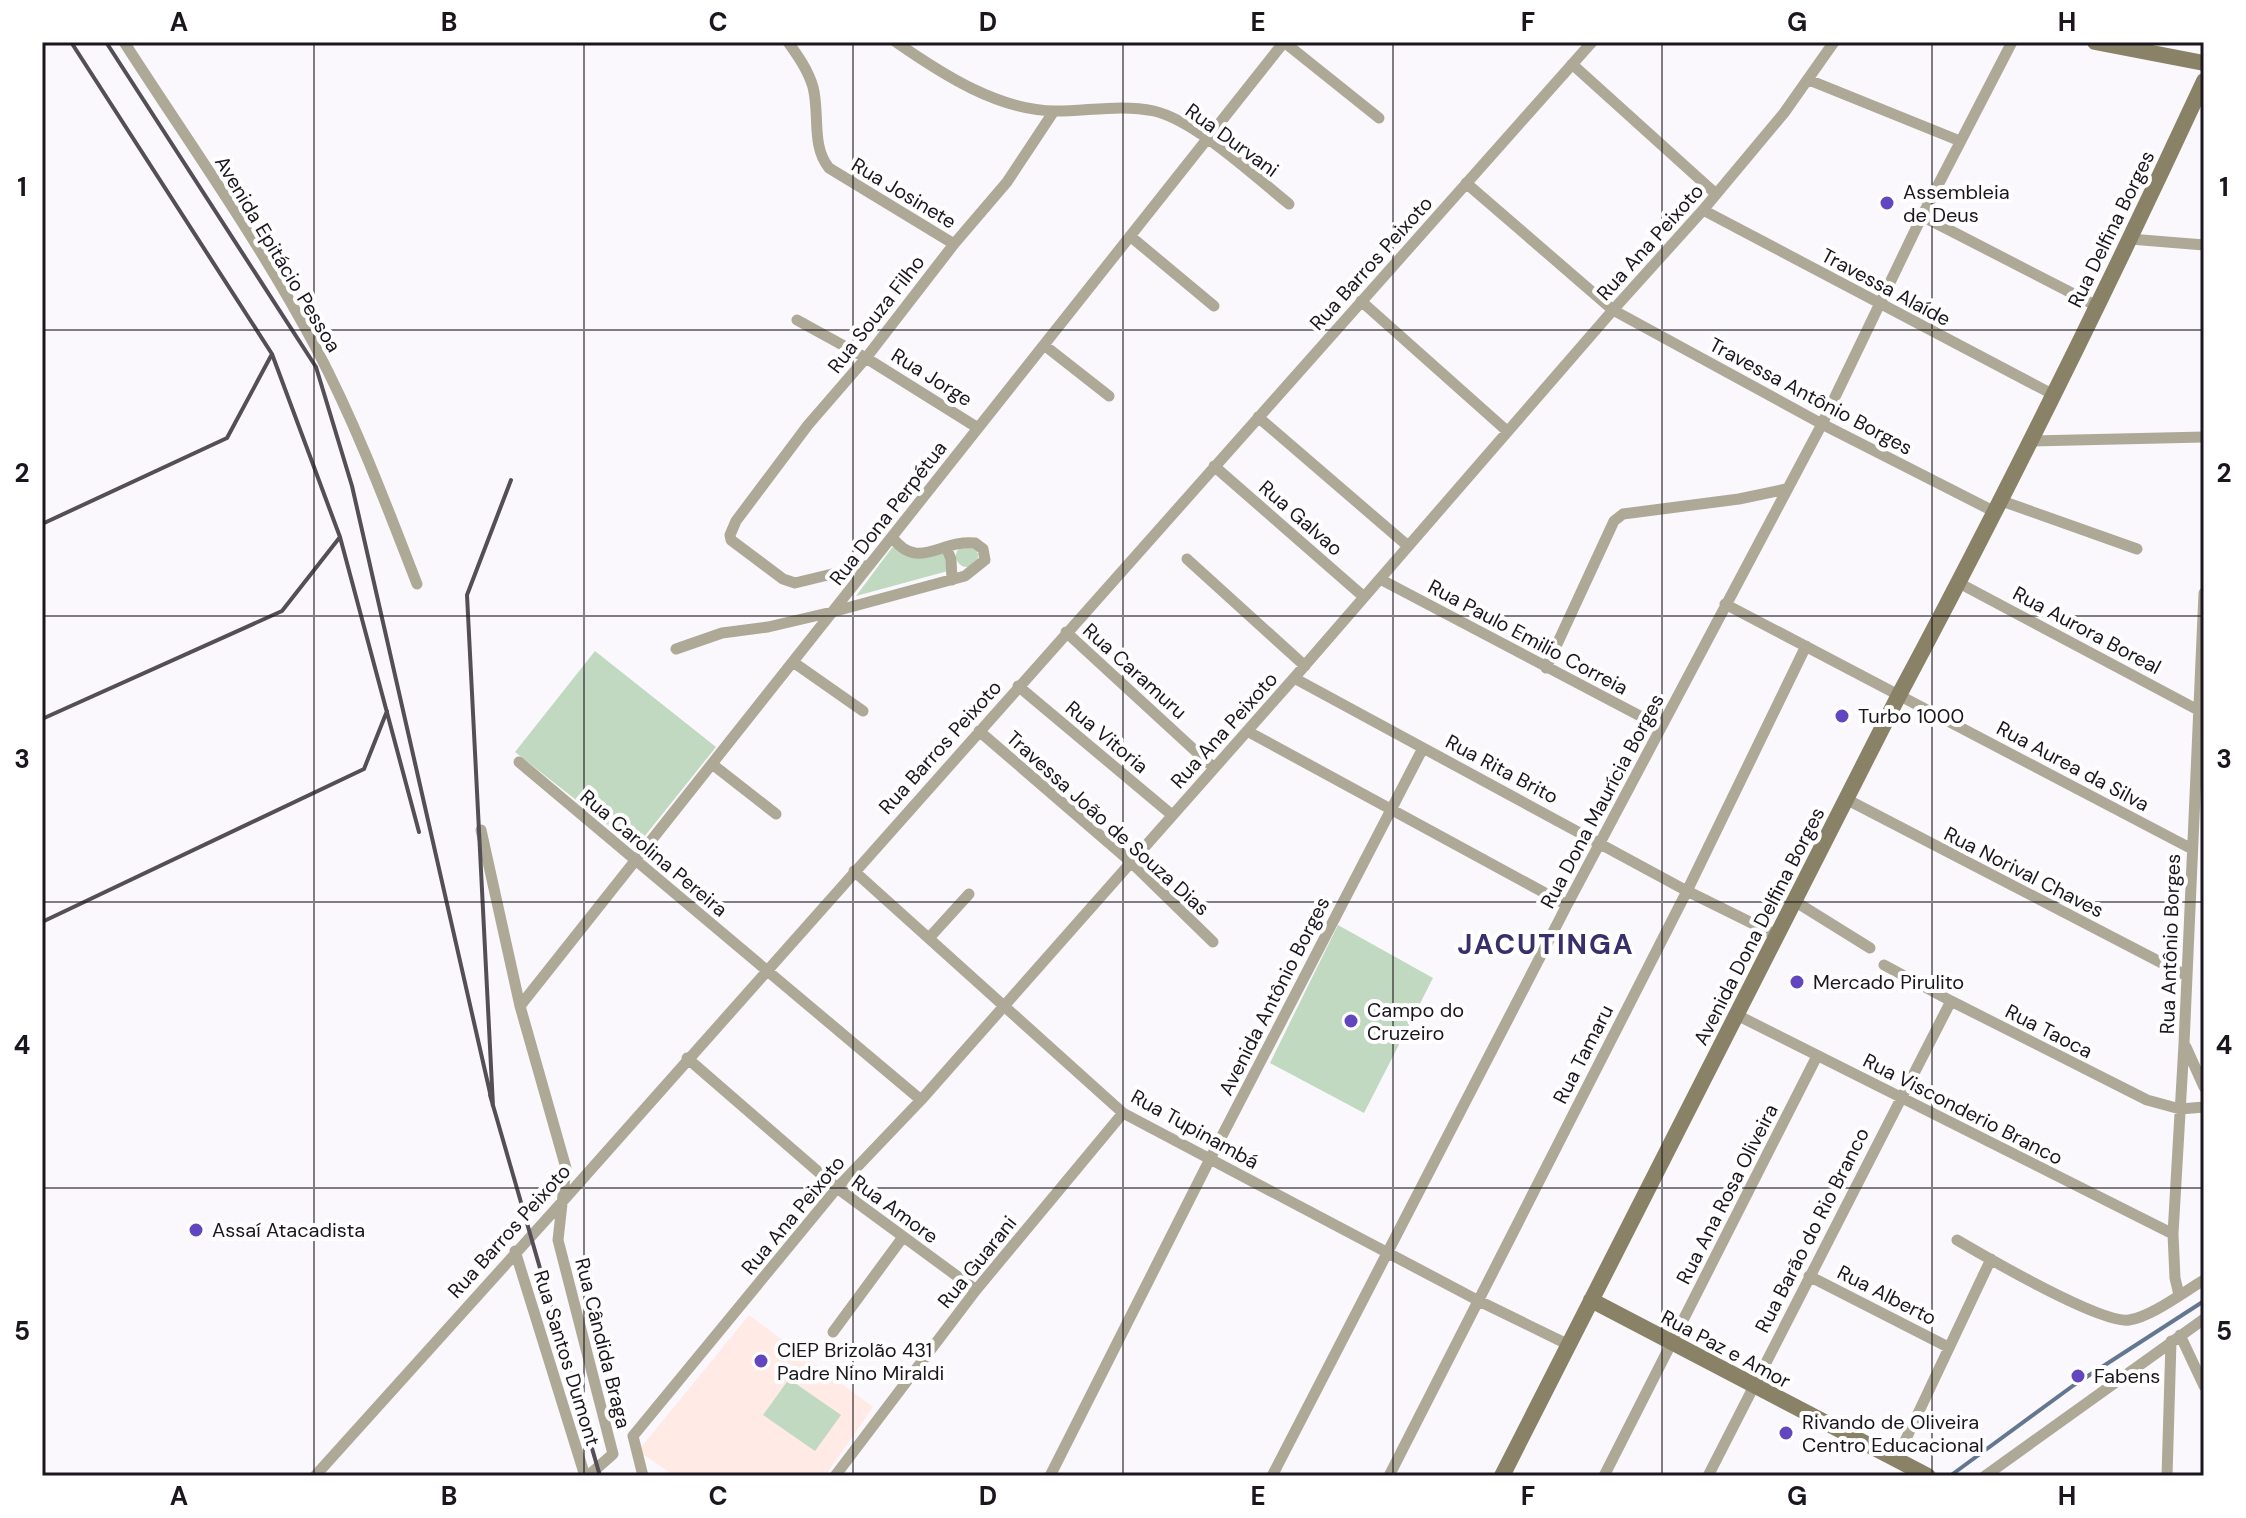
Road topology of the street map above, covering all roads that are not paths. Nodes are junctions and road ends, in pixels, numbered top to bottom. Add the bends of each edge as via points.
1 (124, 42) edge
2 (788, 42) edge
3 (896, 42) edge
4 (1284, 42) edge
5 (1592, 42) edge
6 (1834, 42) edge
7 (2012, 42) edge
8 (2095, 42) edge
9 (2204, 63) edge
10 (1572, 64) junction
11 (1809, 80) junction
12 (2204, 81) edge
13 (1054, 111) junction
14 (1379, 118) dead end
15 (1207, 139) junction
16 (1960, 141) junction
17 (1466, 183) junction
18 (1716, 194) junction
19 (1289, 204) dead end
20 (1703, 210) junction
21 (1922, 216) junction
22 (1130, 236) junction
23 (2130, 239) junction
24 (954, 244) junction
25 (2204, 245) edge
26 (1361, 301) junction
27 (1880, 305) junction
28 (1214, 306) dead end
29 (2097, 306) junction
30 (1613, 310) junction
31 (797, 320) dead end
32 (1044, 345) junction
33 (866, 358) junction
34 (2054, 395) junction
35 (1109, 396) dead end
36 (1258, 417) junction
37 (1822, 424) junction
38 (978, 428) junction
39 (1507, 431) junction
40 (2204, 437) edge
41 (2029, 441) junction
42 (1214, 466) junction
43 (1786, 489) junction
44 (1996, 506) junction
45 (892, 537) junction
46 (1408, 546) junction
47 (946, 547) junction
48 (2137, 549) dead end
49 (1187, 559) dead end
50 (869, 565) junction
51 (1380, 579) junction
52 (952, 580) junction
53 (1959, 583) junction
54 (417, 584) dead end
55 (2204, 593) edge
56 (1364, 597) junction
57 (1725, 604) junction
58 (832, 612) junction
59 (1066, 632) junction
60 (1806, 646) junction
61 (676, 649) dead end
62 (793, 662) junction
63 (1305, 666) junction
64 (1546, 668) junction
65 (1294, 678) junction
66 (1018, 686) junction
67 (1899, 695) junction
68 (2198, 710) junction
69 (863, 711) dead end
70 (1661, 727) junction
71 (979, 731) junction
72 (1247, 731) junction
73 (1423, 748) junction
74 (519, 762) dead end
75 (712, 764) junction
76 (1214, 768) junction
77 (1846, 799) junction
78 (1391, 809) junction
79 (776, 814) dead end
80 (1172, 815) junction
81 (481, 830) dead end
82 (1600, 842) junction
83 (2192, 849) junction
84 (635, 861) junction
85 (1131, 862) junction
86 (854, 871) junction
87 (2204, 889) edge
88 (1687, 891) junction
89 (969, 894) dead end
90 (2190, 894) junction
91 (1796, 902) junction
92 (1567, 905) junction
93 (1778, 936) junction
94 (929, 938) junction
95 (1213, 942) dead end
96 (1870, 948) dead end
97 (1884, 965) dead end
98 (765, 970) junction
99 (2187, 976) junction
100 (1951, 1001) junction
101 (1004, 1005) junction
102 (520, 1006) junction
103 (1737, 1015) junction
104 (2184, 1044) junction
105 (1817, 1056) junction
106 (687, 1058) junction
107 (2204, 1087) edge
108 (1900, 1098) junction
109 (921, 1100) junction
110 (2204, 1107) edge
111 (2180, 1109) junction
112 (1123, 1113) junction
113 (1210, 1159) junction
114 (837, 1188) junction
115 (562, 1202) junction
116 (2173, 1234) junction
117 (903, 1237) junction
118 (1957, 1240) dead end
119 (515, 1251) junction
120 (1389, 1252) junction
121 (1991, 1259) junction
122 (1809, 1276) junction
123 (2204, 1280) edge
124 (976, 1290) junction
125 (2179, 1295) junction
126 (1591, 1300) junction
127 (1479, 1301) junction
128 (2204, 1319) edge
129 (833, 1332) dead end
130 (2176, 1338) junction
131 (1673, 1343) junction
132 (1569, 1345) junction
133 (1948, 1347) junction
134 (1752, 1386) junction
135 (2204, 1386) edge
136 (633, 1436) joint
137 (1896, 1460) junction
138 (1923, 1475) edge
139 (315, 1476) edge
140 (586, 1476) edge
141 (643, 1476) edge
142 (835, 1476) edge
143 (1050, 1476) edge
144 (1272, 1476) edge
145 (1389, 1476) edge
146 (1502, 1476) edge
147 (1604, 1476) edge
148 (1708, 1476) edge
149 (1985, 1476) edge
150 (2167, 1476) edge

1 - 54 street, Avenida Epitácio Pessoa via 314,345 366,453
2 - 24 street, Rua Josinete via 810,78 819,151 829,168
3 - 13 street, Rua Durvani via 990,96
4 - 14 street
4 - 15 street, Rua Dona Perpétua
5 - 10 street, Rua Barros Peixoto
6 - 11 street, Rua Ana Peixoto
7 - 16 street, Rua Dona Maurícia Borges
8 - 9 street
10 - 17 street, Rua Barros Peixoto
10 - 18 street
11 - 16 street
11 - 18 street, Rua Ana Peixoto
12 - 23 street, Rua Delfina Borges
13 - 15 street, Rua Durvani via 1154,111
13 - 24 street, Rua Souza Filho via 1007,182
15 - 19 street, Rua Durvani
15 - 22 street, Rua Dona Perpétua
16 - 21 street, Rua Dona Maurícia Borges
17 - 26 street, Rua Barros Peixoto
17 - 30 street, Travessa Antônio Borges
18 - 20 street, Rua Ana Peixoto
20 - 27 street, Travessa Alaíde
20 - 30 street, Rua Ana Peixoto
21 - 27 street, Rua Dona Maurícia Borges
21 - 29 street
22 - 28 street
22 - 32 street, Rua Dona Perpétua
23 - 25 street
23 - 29 street, Rua Delfina Borges
24 - 33 street, Rua Souza Filho
26 - 36 street, Rua Barros Peixoto
26 - 39 street
27 - 34 street, Travessa Alaíde
27 - 37 street, Rua Dona Maurícia Borges
29 - 34 street, Rua Delfina Borges
30 - 37 street, Travessa Antônio Borges
30 - 39 street, Rua Ana Peixoto
31 - 33 street, Rua Jorge
32 - 35 street
32 - 38 street, Rua Dona Perpétua
33 - 38 street, Rua Jorge
33 - 50 street, Rua Souza Filho via 767,477 730,535 795,583
34 - 41 street, Avenida Dona Delfina Borges
36 - 42 street, Rua Barros Peixoto
36 - 46 street
37 - 43 street, Rua Dona Maurícia Borges
37 - 44 street, Travessa Antônio Borges
38 - 45 street, Rua Dona Perpétua
39 - 46 street, Rua Ana Peixoto
40 - 41 street
41 - 44 street, Avenida Dona Delfina Borges
42 - 56 street, Rua Galvao
42 - 59 street, Rua Barros Peixoto
43 - 57 street, Rua Dona Maurícia Borges
43 - 64 street via 1623,514 1614,521
44 - 48 street
44 - 53 street, Avenida Dona Delfina Borges
45 - 47 street via 910,554
45 - 50 street, Rua Dona Perpétua
46 - 51 street, Rua Ana Peixoto
47 - 52 street
47 - 52 street via 975,543 985,554 972,573
49 - 63 street
50 - 58 street, Rua Dona Perpétua
51 - 56 street, Rua Ana Peixoto
51 - 64 street, Rua Paulo Emilio Correia
52 - 58 street
53 - 67 street, Avenida Dona Delfina Borges
53 - 68 street, Rua Aurora Boreal
55 - 68 street, Rua Antônio Borges
56 - 63 street, Rua Ana Peixoto
57 - 60 street, Rua Aurea da Silva
57 - 70 street, Rua Dona Maurícia Borges
58 - 61 street via 722,633
58 - 62 street, Rua Dona Perpétua
59 - 66 street, Rua Barros Peixoto
59 - 76 street, Rua Caramuru
60 - 67 street, Rua Aurea da Silva
60 - 88 street, Rua Tamaru
62 - 69 street
62 - 75 street, Rua Dona Perpétua
63 - 65 street, Rua Ana Peixoto
64 - 70 street, Rua Paulo Emilio Correia
65 - 72 street, Rua Ana Peixoto
65 - 73 street, Rua Rita Brito
66 - 71 street, Rua Barros Peixoto
66 - 80 street, Rua Vitoria
67 - 77 street, Avenida Dona Delfina Borges
67 - 83 street, Rua Aurea da Silva
68 - 83 street, Rua Antônio Borges
70 - 82 street, Rua Dona Maurícia Borges
71 - 85 street, Travessa João de Souza Dias
71 - 86 street, Rua Barros Peixoto
72 - 76 street, Rua Ana Peixoto
72 - 78 street
73 - 78 street, Avenida Antônio Borges
73 - 82 street, Rua Rita Brito
74 - 84 street, Rua Carolina Pereira
75 - 79 street
75 - 84 street, Rua Dona Perpétua
76 - 80 street, Rua Ana Peixoto
77 - 91 street, Avenida Dona Delfina Borges
77 - 99 street, Rua Norival Chaves
78 - 92 street
78 - 113 street, Avenida Antônio Borges
80 - 85 street, Rua Ana Peixoto
81 - 102 street
82 - 88 street, Rua Rita Brito
82 - 92 street, Rua Dona Maurícia Borges
83 - 90 street, Rua Antônio Borges
84 - 98 street, Rua Carolina Pereira
84 - 102 street, Rua Dona Perpétua
85 - 95 street, Travessa João de Souza Dias
85 - 101 street, Rua Ana Peixoto
86 - 94 street, Rua Tupinambá
86 - 98 street, Rua Barros Peixoto
87 - 90 street
88 - 93 street, Rua Rita Brito
88 - 127 street, Rua Tamaru
89 - 94 street
90 - 99 street, Rua Antônio Borges
91 - 93 street, Avenida Dona Delfina Borges
91 - 96 street
92 - 120 street, Rua Dona Maurícia Borges
93 - 103 street, Avenida Dona Delfina Borges
94 - 101 street, Rua Tupinambá
97 - 100 street, Rua Taoca
98 - 106 street, Rua Barros Peixoto
98 - 109 street, Rua Carolina Pereira
99 - 104 street, Rua Antônio Borges
100 - 108 street, Rua Barão do Rio Branco
100 - 111 street, Rua Taoca via 2136,1095
101 - 109 street, Rua Ana Peixoto
101 - 112 street, Rua Tupinambá
102 - 115 street via 566,1168
103 - 105 street, Rua Visconderio Branco
103 - 126 street, Avenida Dona Delfina Borges
104 - 107 street
104 - 111 street, Rua Antônio Borges
105 - 108 street, Rua Visconderio Branco
105 - 131 street, Rua Ana Rosa Oliveira
106 - 114 street, Rua Amore
106 - 115 street, Rua Barros Peixoto
108 - 116 street, Rua Visconderio Branco
108 - 122 street, Rua Barão do Rio Branco
109 - 114 street, Rua Ana Peixoto
110 - 111 street, Rua Taoca
111 - 116 street, Rua Antônio Borges
112 - 113 street, Rua Tupinambá
112 - 124 street, Rua Guarani
113 - 120 street, Rua Tupinambá
113 - 143 street, Avenida Antônio Borges
114 - 117 street, Rua Amore
114 - 136 street, Rua Ana Peixoto
115 - 119 street, Rua Barros Peixoto
115 - 140 street, Rua Cândida Braga via 558,1240 613,1454
116 - 125 street, Rua Antônio Borges
117 - 124 street, Rua Amore
117 - 129 street
118 - 121 street
119 - 139 street, Rua Barros Peixoto
119 - 140 street, Rua Santos Dumont
120 - 127 street, Rua Tupinambá
120 - 144 street, Rua Dona Maurícia Borges
121 - 125 street via 2072,1301 2126,1321
121 - 133 street
122 - 133 street, Rua Alberto
122 - 134 street, Rua Barão do Rio Branco
123 - 125 street
124 - 142 street, Rua Guarani
126 - 131 street, Rua Paz e Amor
126 - 132 street, Avenida Dona Delfina Borges
127 - 132 street, Rua Tupinambá
127 - 145 street, Rua Tamaru
128 - 130 street
130 - 135 street
130 - 149 street
130 - 150 street
131 - 134 street, Rua Paz e Amor
131 - 147 street, Rua Ana Rosa Oliveira
132 - 146 street, Avenida Dona Delfina Borges
133 - 137 street
134 - 137 street, Rua Paz e Amor
134 - 148 street, Rua Barão do Rio Branco
136 - 141 street, Rua Cândida Braga
137 - 138 street, Rua Paz e Amor

